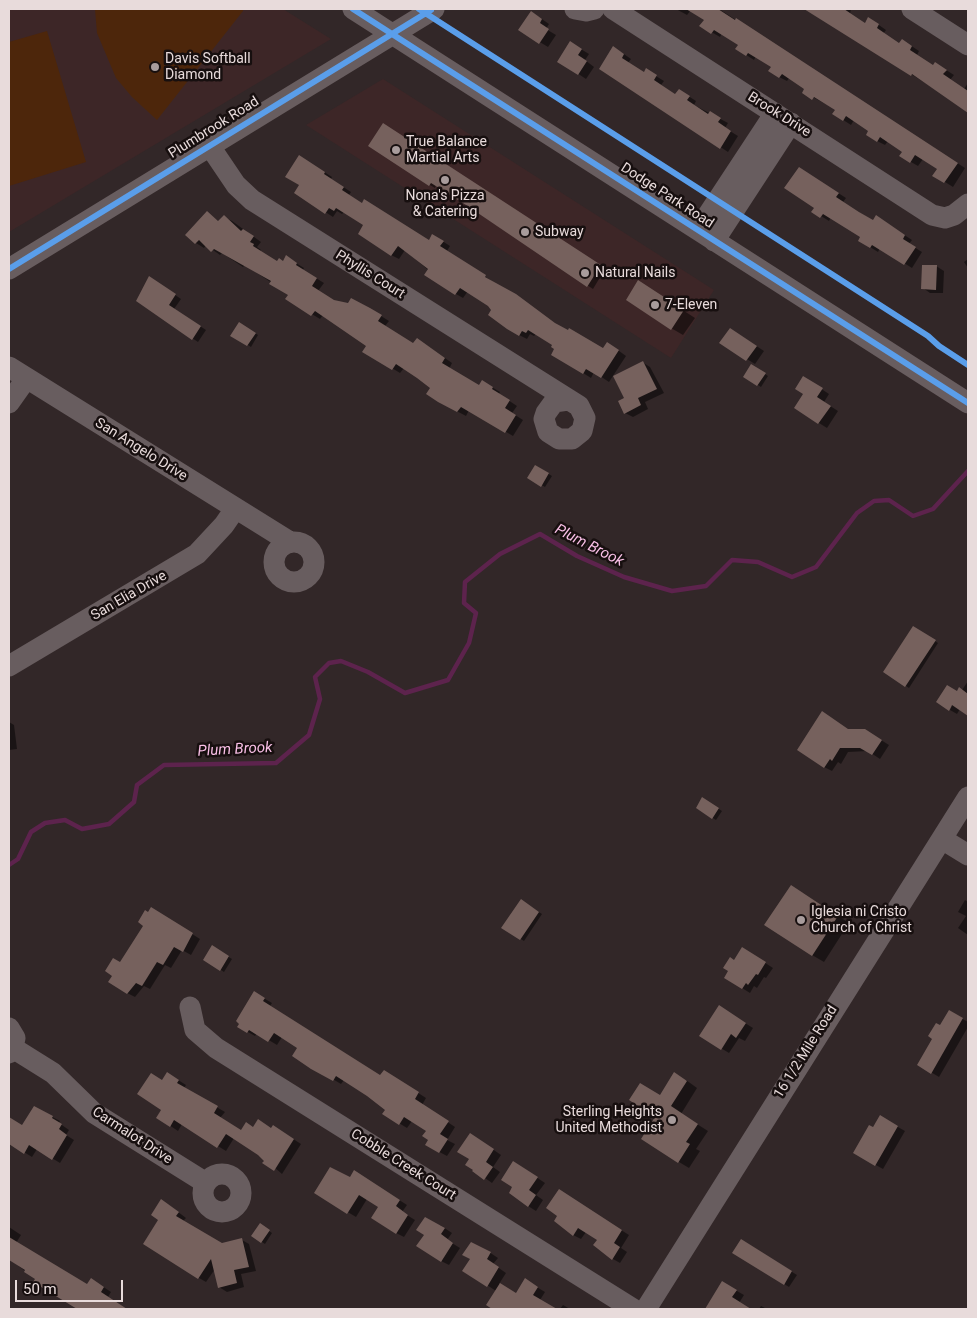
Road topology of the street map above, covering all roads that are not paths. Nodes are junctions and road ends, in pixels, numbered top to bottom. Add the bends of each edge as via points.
1 (353, 9) edge
2 (434, 9) edge
3 (614, 9) edge
4 (912, 9) edge
5 (393, 34) junction
6 (968, 45) edge
7 (783, 118) junction
8 (209, 145) junction
9 (968, 204) edge
10 (706, 236) junction
11 (9, 269) edge
12 (9, 367) edge
13 (26, 378) junction
14 (554, 398) dead end
15 (967, 402) edge
16 (9, 403) edge
17 (235, 508) junction
18 (279, 543) dead end
19 (9, 666) edge
20 (968, 797) edge
21 (942, 839) junction
22 (968, 855) edge
23 (190, 1007) dead end
24 (10, 1043) edge
25 (206, 1183) dead end
26 (633, 1309) edge
27 (646, 1309) edge

1 - 5 street, Dodge Park Road
2 - 5 street, Plumbrook Road
3 - 7 street, Brook Drive
4 - 6 street
5 - 8 street, Plumbrook Road
5 - 10 street, Dodge Park Road
7 - 9 street, Brook Drive via 932,214 945,218
7 - 10 street
8 - 11 street, Plumbrook Road
8 - 14 street, Phyllis Court via 236,185 252,200
10 - 15 street, Dodge Park Road
12 - 13 street, San Angelo Drive
13 - 16 street
13 - 17 street, San Angelo Drive
17 - 18 street, San Angelo Drive
17 - 19 street, San Elia Drive via 197,554
20 - 21 street, 16 1/2 Mile Road
21 - 22 street
21 - 27 street, 16 1/2 Mile Road
23 - 26 street, Cobble Creek Court via 195,1030 216,1048
24 - 25 street, Carmalot Drive via 47,1069 94,1113

